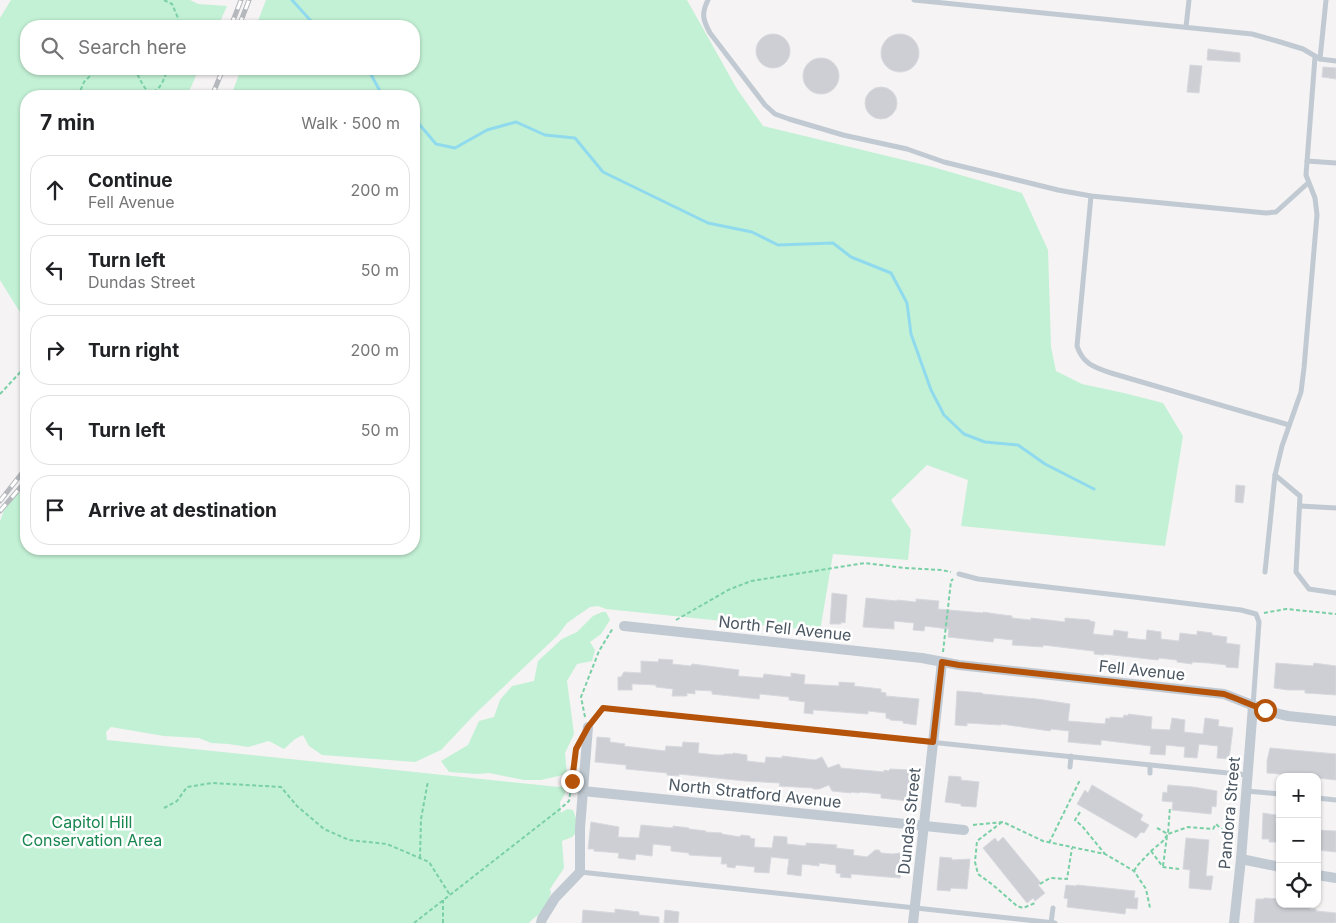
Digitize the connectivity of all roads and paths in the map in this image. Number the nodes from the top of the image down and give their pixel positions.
1 (164, 0) edge
2 (708, 0) edge
3 (914, 0) edge
4 (1189, 0) edge
5 (1326, 0) edge
6 (178, 20) edge
7 (1186, 27) junction
8 (1317, 58) junction
9 (1336, 61) edge
10 (91, 75) edge
11 (139, 75) edge
12 (165, 75) edge
13 (81, 90) edge
14 (146, 90) edge
15 (157, 90) edge
16 (1307, 160) junction
17 (1336, 163) edge
18 (1308, 183) junction
19 (1091, 196) junction
20 (20, 372) edge
21 (0, 394) edge
22 (1289, 425) junction
23 (1275, 475) junction
24 (1300, 506) junction
25 (1336, 508) edge
26 (1265, 572) dead end
27 (959, 574) junction
28 (1336, 594) edge
29 (1256, 614) junction
30 (1336, 614) edge
31 (671, 623) dead end
32 (620, 626) joint
33 (942, 658) junction
34 (1253, 706) junction
35 (1336, 721) edge
36 (588, 727) junction
37 (933, 742) junction
38 (1071, 756) junction
39 (1150, 765) junction
40 (1070, 767) dead end
41 (1150, 773) dead end
42 (1247, 775) junction
43 (1080, 780) dead end
44 (428, 781) dead end
45 (572, 781) dead end
46 (582, 790) junction
47 (1246, 791) junction
48 (1276, 794) edge
49 (1321, 798) edge
50 (1336, 800) edge
51 (1170, 807) dead end
52 (164, 808) dead end
53 (1080, 812) dead end
54 (1002, 822) junction
55 (924, 826) junction
56 (1157, 828) dead end
57 (964, 830) joint
58 (1168, 834) junction
59 (1233, 840) dead end
60 (1049, 843) junction
61 (1072, 848) junction
62 (1151, 851) junction
63 (1105, 854) junction
64 (420, 858) junction
65 (1241, 859) junction
66 (1163, 866) junction
67 (1276, 866) edge
68 (1179, 869) dead end
69 (1134, 871) junction
70 (580, 872) junction
71 (1321, 876) edge
72 (1336, 878) edge
73 (1040, 884) dead end
74 (450, 895) junction
75 (443, 900) junction
76 (1035, 903) dead end
77 (915, 907) junction
78 (987, 908) dead end
79 (1053, 908) dead end
80 (1150, 908) dead end
81 (986, 915) junction
82 (414, 923) edge
83 (443, 923) edge
84 (541, 923) edge
85 (913, 923) edge
86 (1051, 923) edge
87 (1055, 923) edge
88 (1234, 923) edge

1 - 6 path
2 - 19 lane
3 - 7 lane
4 - 7 lane
5 - 8 lane
7 - 8 lane
8 - 9 lane
8 - 16 lane
10 - 13 path
11 - 14 path
12 - 15 path
16 - 17 lane
16 - 18 lane
18 - 19 lane
18 - 22 lane
19 - 22 lane
20 - 21 path
22 - 23 lane
23 - 24 lane
23 - 26 lane
24 - 25 lane
24 - 28 lane
27 - 29 lane
27 - 31 path
27 - 33 path
29 - 30 path
29 - 34 lane
32 - 33 street, North Fell Avenue
32 - 36 path
33 - 34 street, Fell Avenue
33 - 37 street, Dundas Street
34 - 35 street, Fell Avenue
34 - 42 street, Pandora Street
36 - 37 lane
36 - 46 street
37 - 38 lane
37 - 55 street, Dundas Street
38 - 39 lane
38 - 40 lane
39 - 41 lane
39 - 42 lane
42 - 47 street, Pandora Street
43 - 60 path
44 - 64 path
45 - 74 path
46 - 55 street, North Stratford Avenue
46 - 70 street
47 - 48 lane
47 - 65 street, Pandora Street
49 - 50 lane
51 - 58 path
52 - 64 path
53 - 63 path
54 - 57 path
54 - 60 path
54 - 76 path
55 - 57 street, North Stratford Avenue
55 - 77 street, Dundas Street
56 - 58 path
58 - 59 path
58 - 62 path
58 - 66 path
60 - 61 path
61 - 63 path
61 - 73 path
62 - 66 path
62 - 69 path
63 - 69 path
64 - 74 path
65 - 67 street
65 - 88 street, Pandora Street
66 - 68 path
69 - 80 path
70 - 77 lane
70 - 84 street
71 - 72 street
74 - 75 path
75 - 82 path
75 - 83 path
77 - 81 lane
77 - 85 street, Dundas Street
78 - 81 lane
79 - 86 lane
81 - 86 lane
86 - 87 lane

